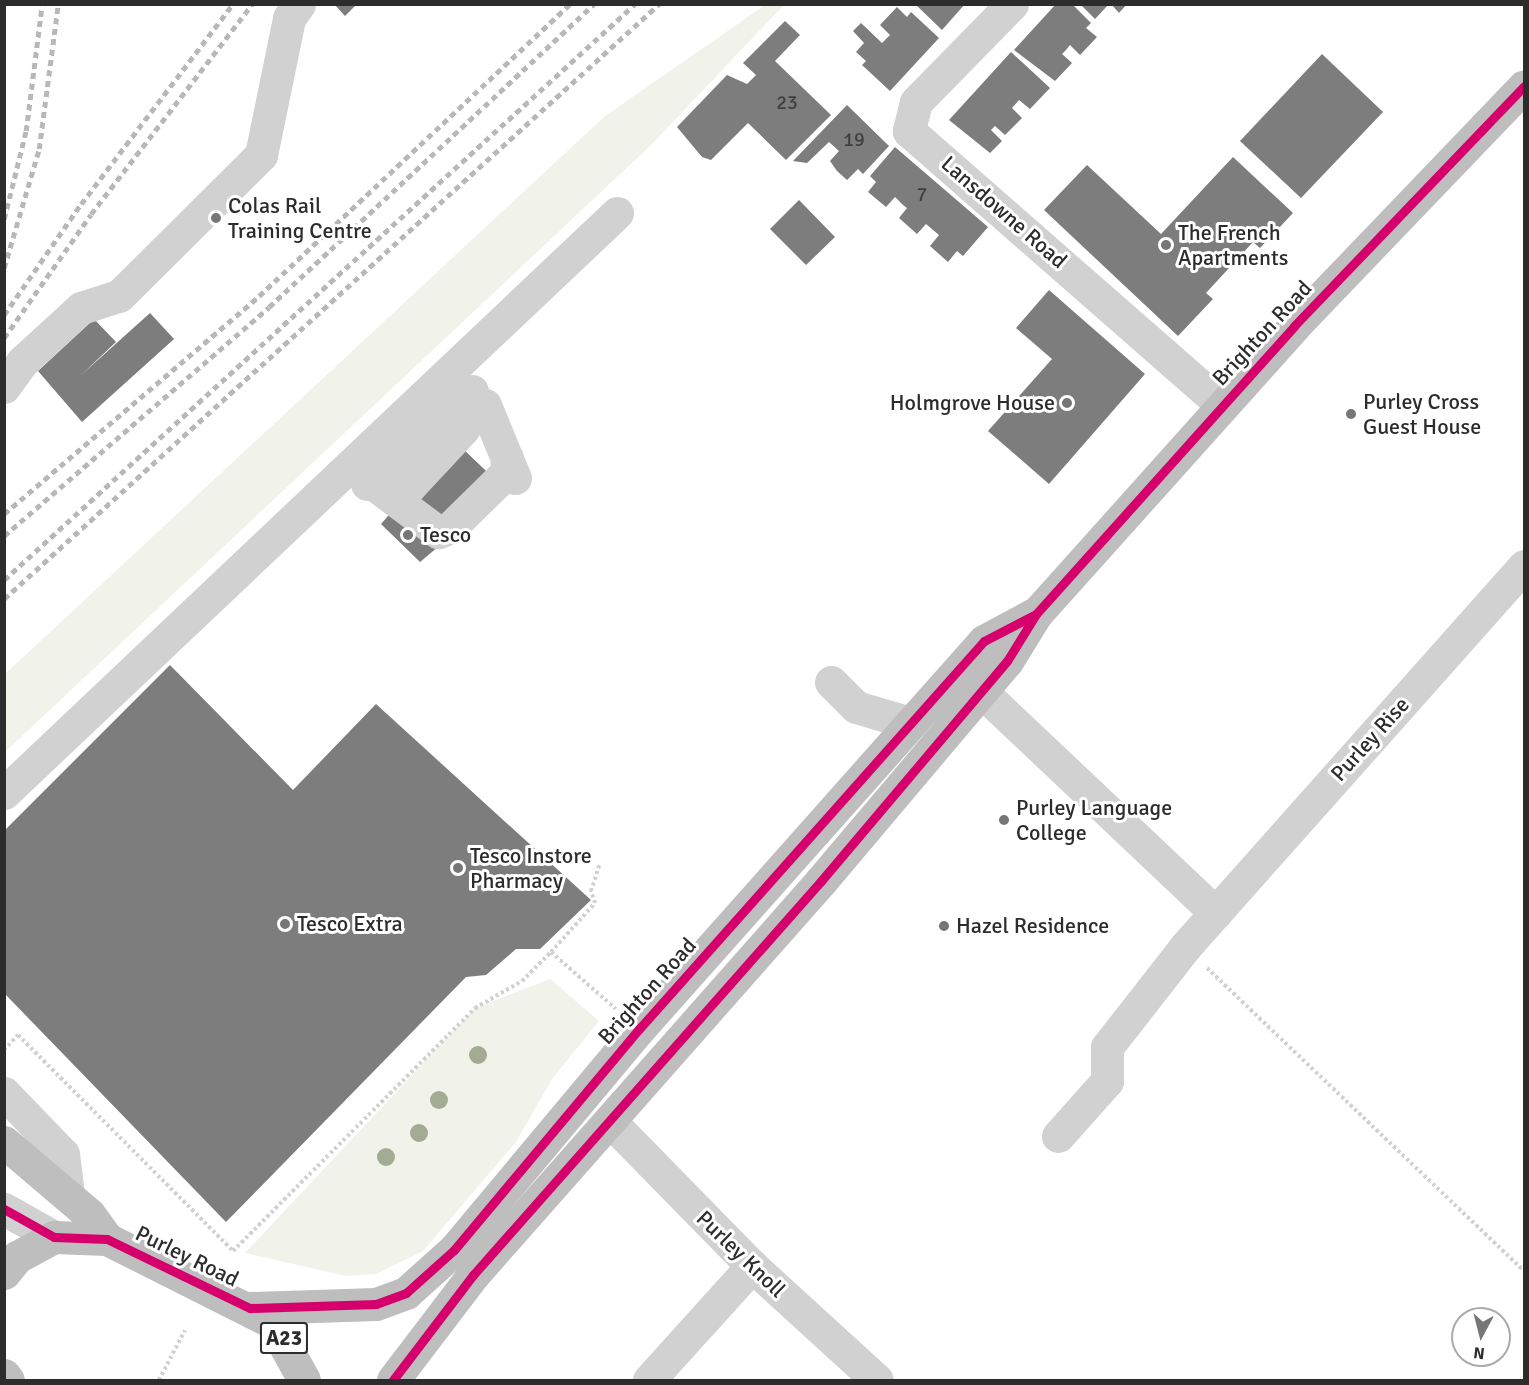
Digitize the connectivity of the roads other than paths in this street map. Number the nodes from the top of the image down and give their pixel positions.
1 (299, 4) edge
2 (1012, 4) edge
3 (1524, 86) edge
4 (617, 213) dead end
5 (449, 368) junction
6 (4, 387) edge
7 (1222, 405) junction
8 (492, 425) junction
9 (337, 475) junction
10 (375, 485) junction
11 (1524, 566) edge
12 (1036, 614) junction
13 (831, 682) dead end
14 (981, 691) junction
15 (910, 723) junction
16 (4, 793) edge
17 (1216, 913) junction
18 (4, 1093) edge
19 (610, 1121) junction
20 (1058, 1136) dead end
21 (4, 1142) edge
22 (68, 1195) junction
23 (4, 1209) edge
24 (54, 1237) junction
25 (107, 1239) junction
26 (752, 1266) junction
27 (4, 1273) edge
28 (250, 1308) junction
29 (4, 1375) edge
30 (8, 1380) edge
31 (303, 1380) edge
32 (393, 1380) edge
33 (649, 1380) edge
34 (877, 1380) edge

1 - 6 street
2 - 7 street, Lansdowne Road
3 - 7 highway, Brighton Road / A23
4 - 5 street
5 - 8 street
5 - 9 street
7 - 12 highway, Brighton Road / A23
8 - 10 street
8 - 10 street
9 - 10 street
9 - 16 street
11 - 17 street, Purley Rise
12 - 14 highway, Brighton Road / A23
12 - 15 highway, Brighton Road / A23
13 - 15 street
14 - 17 street
14 - 19 highway, Brighton Road / A23
15 - 28 highway, Brighton Road / A23
17 - 20 street, Purley Rise
18 - 22 street
19 - 26 street, Purley Knoll
19 - 32 highway, Brighton Road / A23
21 - 22 highway, Purley Road
22 - 25 highway, Purley Road
23 - 24 street
24 - 25 highway, A23
24 - 27 highway, A23
25 - 28 highway, Purley Road / A23
26 - 33 street
26 - 34 street, Purley Knoll
28 - 31 highway, Purley Road / A23
29 - 30 highway

